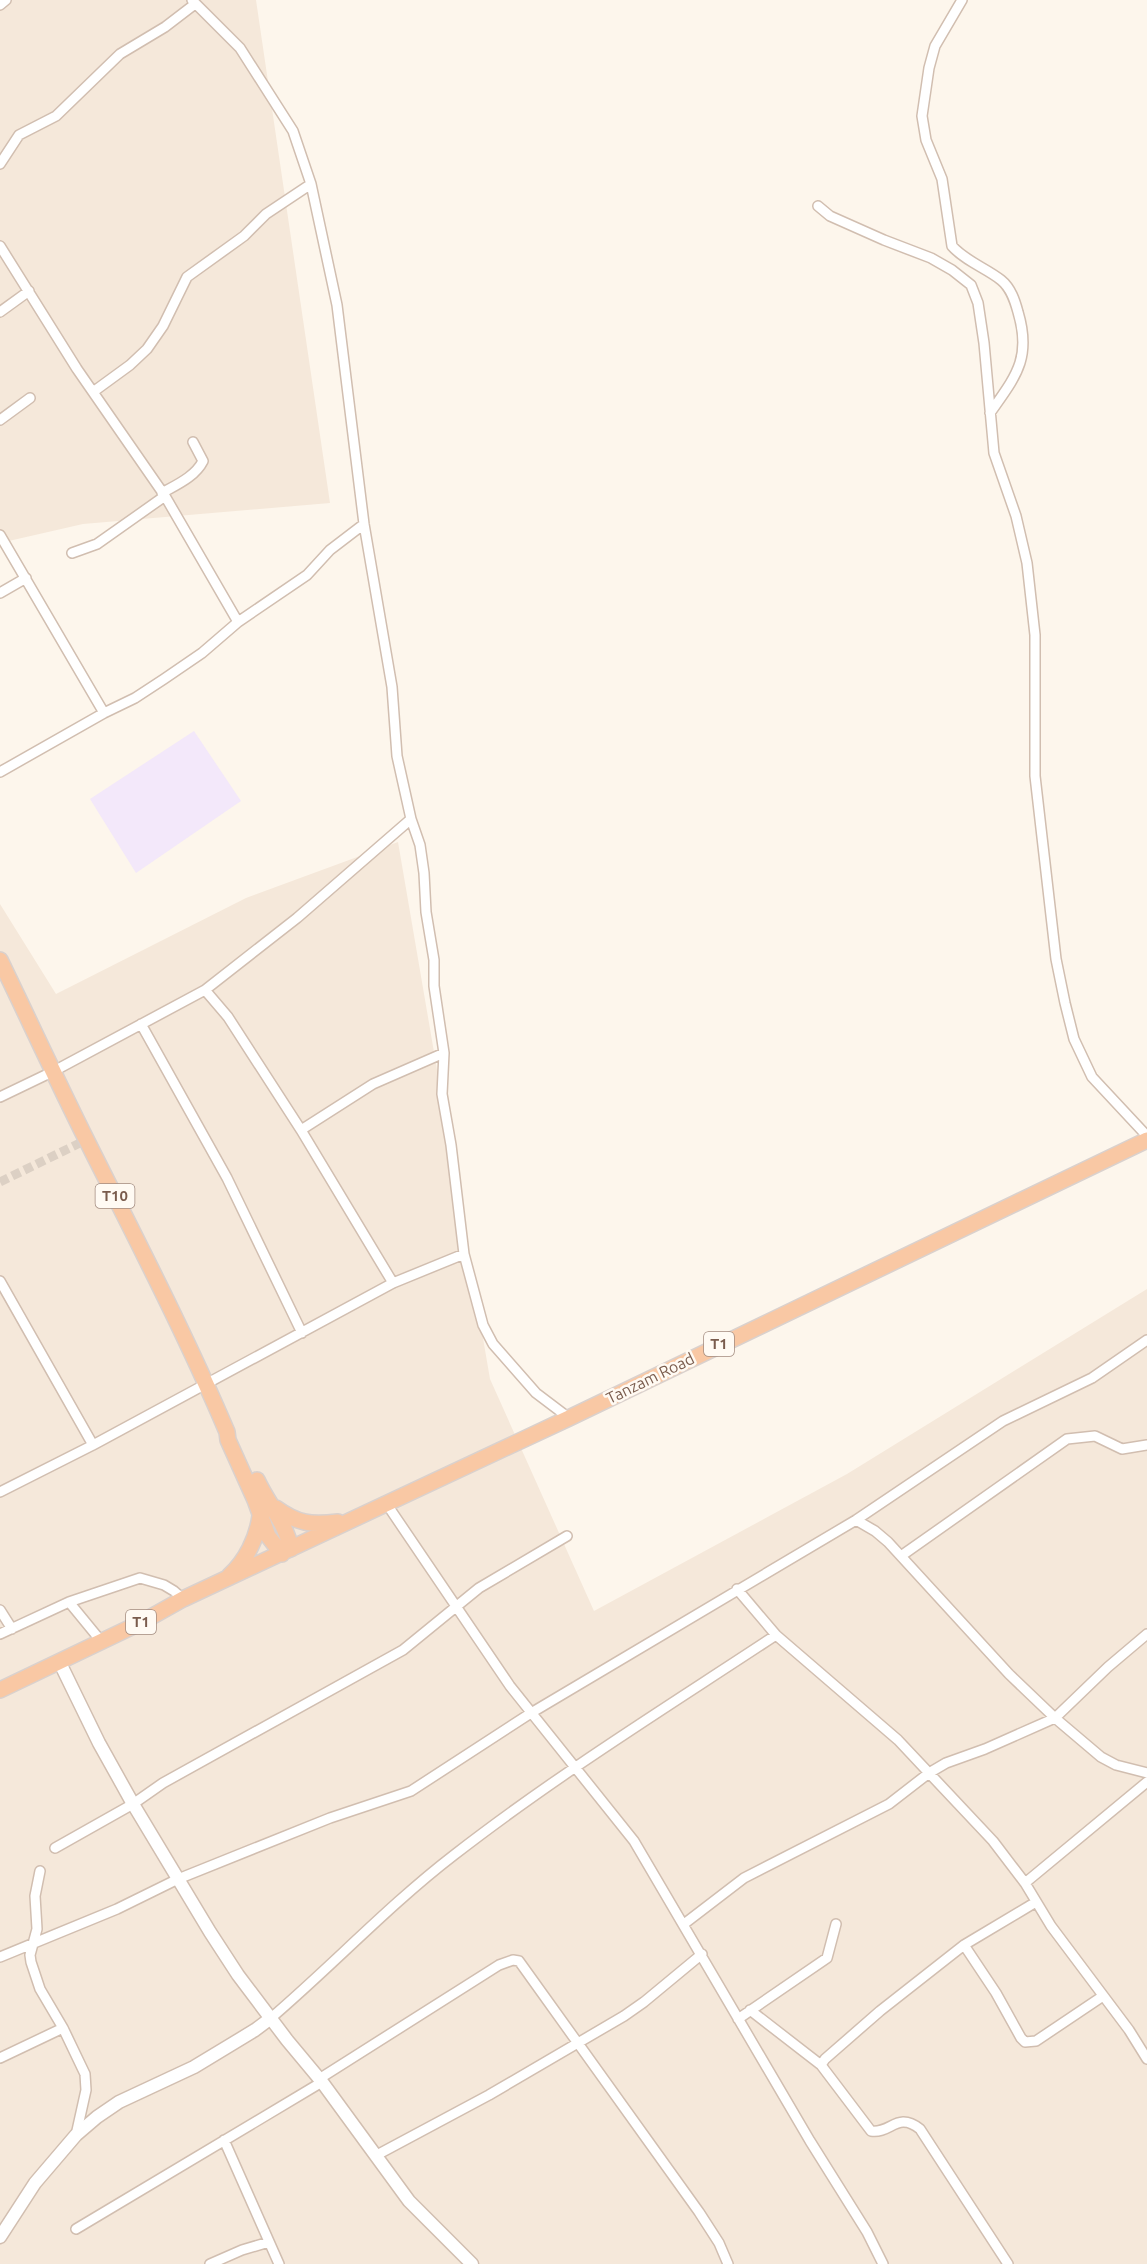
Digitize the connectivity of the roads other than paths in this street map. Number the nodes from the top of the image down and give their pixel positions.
1 (6, 0) edge
2 (962, 0) edge
3 (194, 2) edge
4 (0, 5) edge
5 (0, 164) edge
6 (311, 184) junction
7 (818, 206) dead end
8 (0, 246) edge
9 (29, 291) junction
10 (0, 312) edge
11 (93, 392) junction
12 (30, 398) dead end
13 (990, 413) junction
14 (0, 420) edge
15 (193, 441) dead end
16 (163, 495) junction
17 (364, 524) junction
18 (0, 535) edge
19 (72, 552) dead end
20 (26, 578) junction
21 (0, 593) edge
22 (238, 622) junction
23 (104, 713) junction
24 (0, 772) edge
25 (411, 819) junction
26 (0, 960) edge
27 (205, 990) junction
28 (141, 1024) junction
29 (444, 1053) junction
30 (54, 1071) junction
31 (0, 1097) edge
32 (302, 1130) junction
33 (1147, 1138) edge
34 (464, 1254) junction
35 (0, 1281) edge
36 (393, 1283) junction
37 (302, 1333) junction
38 (1147, 1340) edge
39 (206, 1383) junction
40 (569, 1418) junction
41 (1147, 1444) edge
42 (93, 1445) junction
43 (0, 1492) edge
44 (386, 1503) junction
45 (264, 1508) junction
46 (856, 1520) junction
47 (350, 1521) junction
48 (567, 1536) dead end
49 (287, 1551) junction
50 (901, 1556) junction
51 (225, 1580) junction
52 (737, 1589) junction
53 (183, 1599) junction
54 (69, 1602) junction
55 (456, 1606) junction
56 (0, 1610) edge
57 (12, 1629) junction
58 (0, 1634) edge
59 (776, 1635) junction
60 (1147, 1635) edge
61 (101, 1641) junction
62 (59, 1661) junction
63 (0, 1690) edge
64 (531, 1713) junction
65 (1055, 1718) junction
66 (574, 1766) junction
67 (929, 1773) junction
68 (1147, 1773) edge
69 (1147, 1782) edge
70 (133, 1804) junction
71 (55, 1848) dead end
72 (40, 1870) dead end
73 (177, 1879) junction
74 (1025, 1883) junction
75 (1036, 1902) junction
76 (684, 1924) junction
77 (836, 1924) dead end
78 (964, 1945) junction
79 (32, 1946) junction
80 (702, 1954) junction
81 (0, 1958) edge
82 (1103, 1996) junction
83 (750, 2010) junction
84 (271, 2018) junction
85 (738, 2019) junction
86 (63, 2028) junction
87 (578, 2043) junction
88 (1146, 2056) edge
89 (0, 2058) edge
90 (821, 2065) junction
91 (321, 2080) junction
92 (76, 2135) junction
93 (224, 2140) junction
94 (375, 2156) junction
95 (76, 2229) dead end
96 (0, 2237) edge
97 (269, 2241) junction
98 (210, 2264) edge
99 (279, 2264) edge
100 (472, 2264) edge
101 (728, 2264) edge
102 (883, 2264) edge
103 (1008, 2264) edge

1 - 4 street
2 - 13 street
3 - 5 street
3 - 6 street
6 - 11 street
6 - 17 street
7 - 13 street
8 - 9 street
9 - 10 street
9 - 11 street
11 - 16 street
12 - 14 street
13 - 33 street
15 - 16 street
16 - 19 street
16 - 22 street
17 - 22 street
17 - 25 street
18 - 20 street
20 - 21 street
20 - 23 street
22 - 23 street
23 - 24 street
25 - 27 street
25 - 29 street
26 - 30 highway, T10
27 - 28 street
27 - 32 street
28 - 30 street
28 - 37 street
29 - 32 street
29 - 34 street
30 - 31 street
30 - 39 highway, T10
32 - 36 street
33 - 40 highway, Tanzam Road / T1
34 - 36 street
34 - 40 street
35 - 42 street
36 - 37 street
37 - 39 street
38 - 46 street
39 - 42 street
39 - 45 highway, T10
40 - 44 highway, Tanzam Road / T1
41 - 50 street
42 - 43 street
44 - 47 highway, Tanzam Road / T1
44 - 55 street
45 - 47 highway
45 - 49 highway, T10
45 - 51 highway
46 - 50 street
46 - 52 street
47 - 49 highway, Tanzam Road / T1
48 - 55 street
49 - 51 highway, T1
50 - 65 street
51 - 53 highway, T1
52 - 59 street
52 - 64 street
53 - 54 street
53 - 61 highway, T1
54 - 57 street
54 - 61 street
55 - 64 street
55 - 70 street
56 - 57 street
57 - 58 street
59 - 66 street
59 - 67 street
60 - 65 street
61 - 62 highway, T1
62 - 63 highway, T1
62 - 70 street
64 - 66 street
64 - 73 street
65 - 67 street
65 - 68 street
66 - 76 street
66 - 84 street
67 - 74 street
67 - 76 street
69 - 74 street
70 - 71 street
70 - 73 street
72 - 79 street
73 - 79 street
73 - 84 street
74 - 75 street
75 - 78 street
75 - 82 street
76 - 80 street
77 - 83 street
78 - 82 street
78 - 90 street
79 - 81 street
79 - 86 street
80 - 85 street
80 - 87 street
82 - 88 street
83 - 85 street
83 - 90 street
84 - 91 street
84 - 92 street
85 - 102 street
86 - 89 street
86 - 92 street
87 - 91 street
87 - 94 street
87 - 101 street
90 - 103 street
91 - 93 street
91 - 94 street
92 - 96 street
93 - 95 street
93 - 97 street
94 - 100 street
97 - 98 street
97 - 99 street

